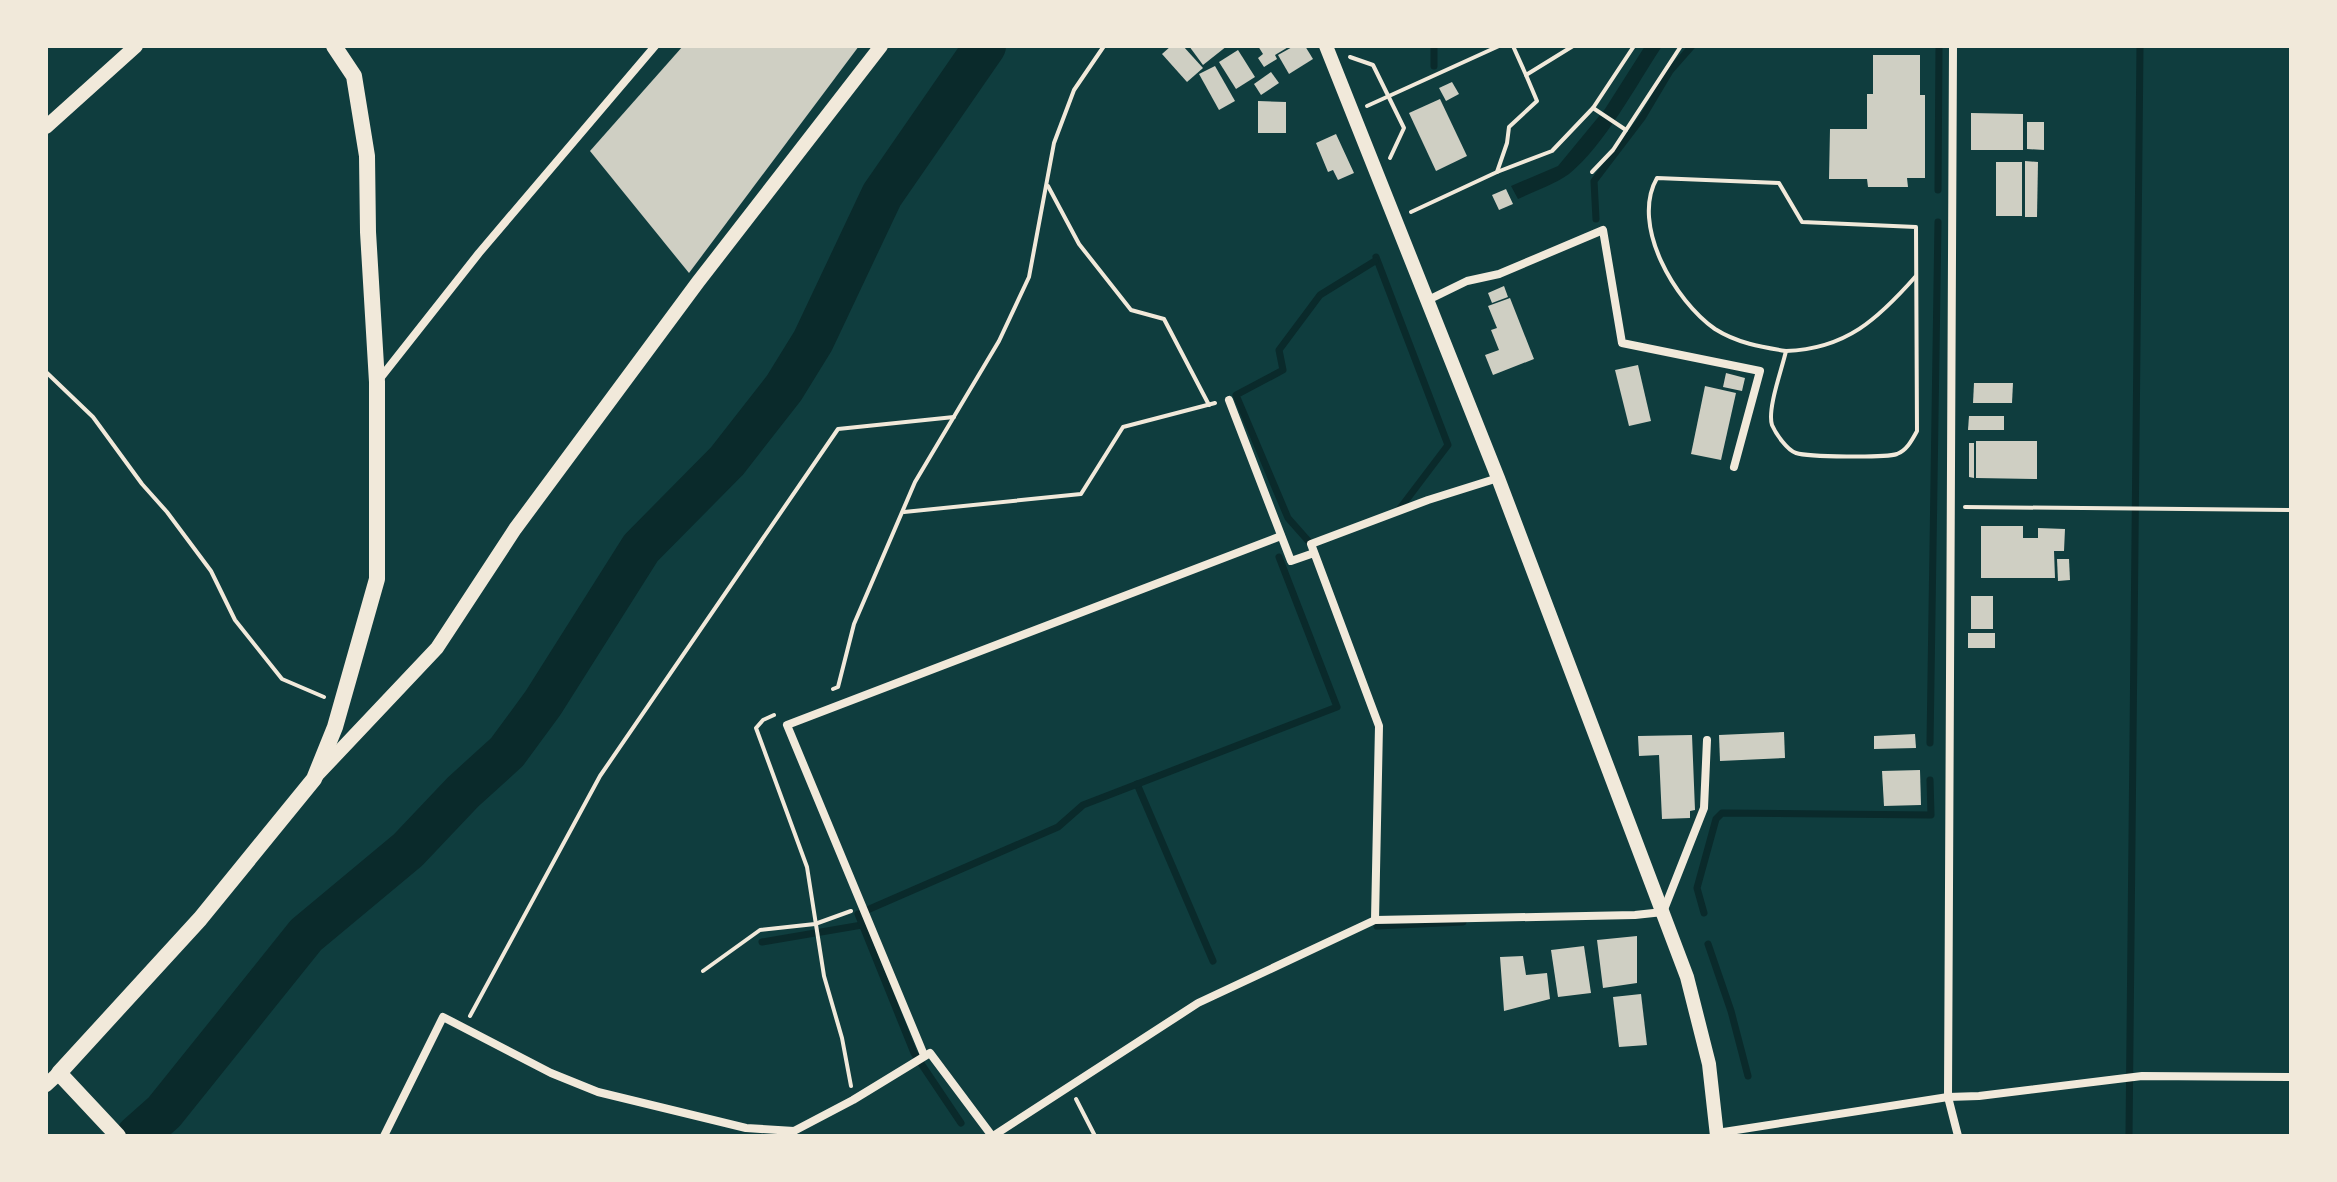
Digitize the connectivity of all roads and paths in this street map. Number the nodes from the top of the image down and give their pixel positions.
1 (136, 46) edge
2 (334, 46) edge
3 (655, 46) edge
4 (881, 46) edge
5 (1104, 46) edge
6 (1499, 46) edge
7 (1513, 46) edge
8 (1573, 46) edge
9 (1634, 46) edge
10 (1681, 46) edge
11 (1953, 46) edge
12 (1331, 48) edge
13 (1441, 72) junction
14 (1526, 75) junction
15 (1446, 82) dead end
16 (1388, 96) junction
17 (1593, 108) junction
18 (1352, 112) junction
19 (46, 127) edge
20 (1626, 130) junction
21 (1389, 160) dead end
22 (1497, 172) junction
23 (1592, 172) dead end
24 (1046, 184) junction
25 (1393, 219) junction
26 (1916, 276) junction
27 (1426, 301) junction
28 (1786, 351) junction
29 (46, 372) edge
30 (377, 382) junction
31 (1229, 400) joint
32 (1209, 405) junction
33 (954, 417) junction
34 (1734, 467) dead end
35 (1498, 478) junction
36 (1952, 507) junction
37 (2291, 510) edge
38 (903, 512) junction
39 (1281, 536) junction
40 (1314, 553) junction
41 (825, 692) dead end
42 (341, 704) junction
43 (775, 714) dead end
44 (1707, 740) dead end
45 (314, 779) junction
46 (861, 908) junction
47 (1663, 912) junction
48 (1375, 920) junction
49 (815, 924) junction
50 (703, 971) dead end
51 (464, 1028) junction
52 (924, 1055) junction
53 (59, 1073) junction
54 (2291, 1077) edge
55 (46, 1085) edge
56 (1070, 1086) junction
57 (1948, 1097) junction
58 (853, 1100) junction
59 (1717, 1134) edge
60 (118, 1136) edge
61 (384, 1136) edge
62 (992, 1136) edge
63 (1095, 1136) edge
64 (1958, 1136) edge

1 - 19 street
2 - 30 main road
3 - 30 street
4 - 45 street
5 - 24 path
6 - 13 path
7 - 14 path
8 - 14 path
9 - 17 path
10 - 20 path
11 - 36 street
12 - 16 path
12 - 18 street
13 - 15 path
13 - 16 path
14 - 22 path
16 - 18 path
16 - 21 path
17 - 20 path
17 - 22 path
18 - 25 street
20 - 23 path
22 - 25 path
24 - 32 path
24 - 33 path
25 - 27 street
26 - 28 path
26 - 28 path
26 - 28 path
27 - 34 street
27 - 35 street
29 - 42 path
30 - 42 main road
31 - 32 path
31 - 39 street
32 - 38 path
33 - 38 path
33 - 51 path
35 - 40 street
35 - 47 street
36 - 37 path
36 - 57 street
38 - 41 path
39 - 40 street
39 - 46 street
40 - 48 street
42 - 45 main road
43 - 49 path
44 - 47 street
45 - 53 main road
46 - 49 path
46 - 52 street
47 - 48 street
47 - 59 street
48 - 56 street
49 - 50 path
49 - 58 path
51 - 58 street
51 - 61 street
52 - 58 street
52 - 62 street
53 - 55 street
53 - 60 main road
54 - 57 street
56 - 62 street
56 - 63 path
57 - 59 street
57 - 64 street

